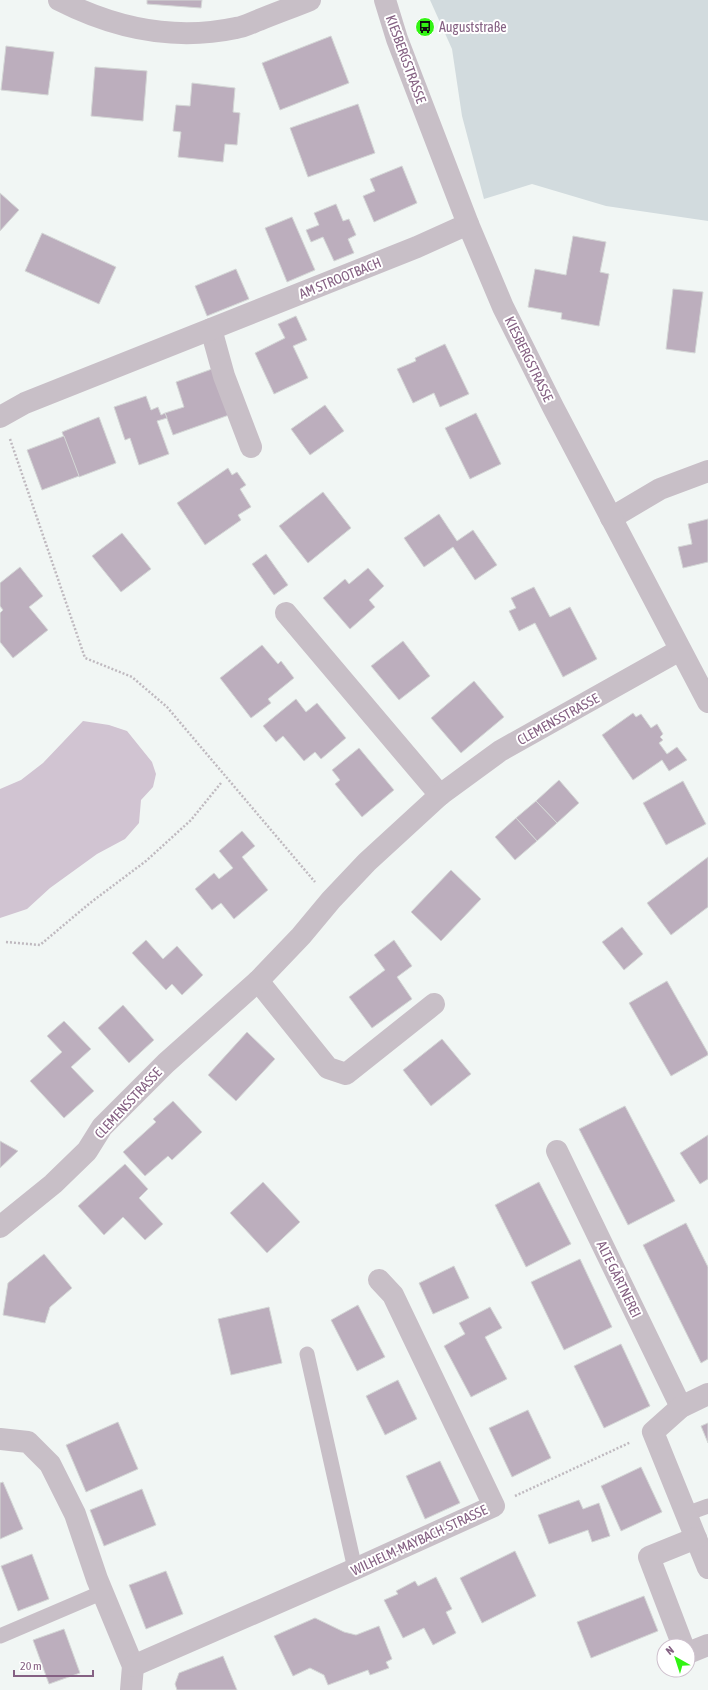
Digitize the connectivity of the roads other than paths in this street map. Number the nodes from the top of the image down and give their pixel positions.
1 (59, 0) edge
2 (310, 0) edge
3 (385, 0) edge
4 (468, 224) junction
5 (211, 329) junction
6 (1, 416) edge
7 (252, 447) dead end
8 (708, 470) edge
9 (611, 518) junction
10 (286, 613) dead end
11 (680, 650) junction
12 (708, 702) edge
13 (440, 795) junction
14 (258, 981) junction
15 (434, 1004) dead end
16 (557, 1151) dead end
17 (0, 1227) edge
18 (380, 1280) dead end
19 (307, 1354) dead end
20 (708, 1394) edge
21 (681, 1407) junction
22 (0, 1439) edge
23 (708, 1506) edge
24 (686, 1514) junction
25 (696, 1538) junction
26 (708, 1568) edge
27 (355, 1569) junction
28 (103, 1592) junction
29 (0, 1636) edge
30 (680, 1638) edge
31 (708, 1645) edge
32 (696, 1650) edge
33 (132, 1666) junction
34 (131, 1690) edge

1 - 2 street
3 - 4 street, KIESBERGSTRASSE
4 - 5 street, AM STROOTBACH
4 - 9 street, KIESBERGSTRASSE
5 - 6 street, AM STROOTBACH
5 - 7 street
8 - 9 street
9 - 11 street, KIESBERGSTRASSE
10 - 13 street
11 - 12 street, KIESBERGSTRASSE
11 - 13 street, CLEMENSSTRASSE
13 - 14 street, CLEMENSSTRASSE
14 - 15 street
14 - 17 street, CLEMENSSTRASSE
16 - 21 street, ALTE GÄRTNEREI
18 - 27 street, WILHELM-MAYBACH-STRASSE
19 - 27 lane
20 - 21 street
21 - 24 street
22 - 28 street
23 - 24 lane
24 - 25 street
25 - 26 street
25 - 30 street
27 - 33 street, WILHELM-MAYBACH-STRASSE
28 - 29 lane
28 - 33 street
31 - 32 street
33 - 34 street

